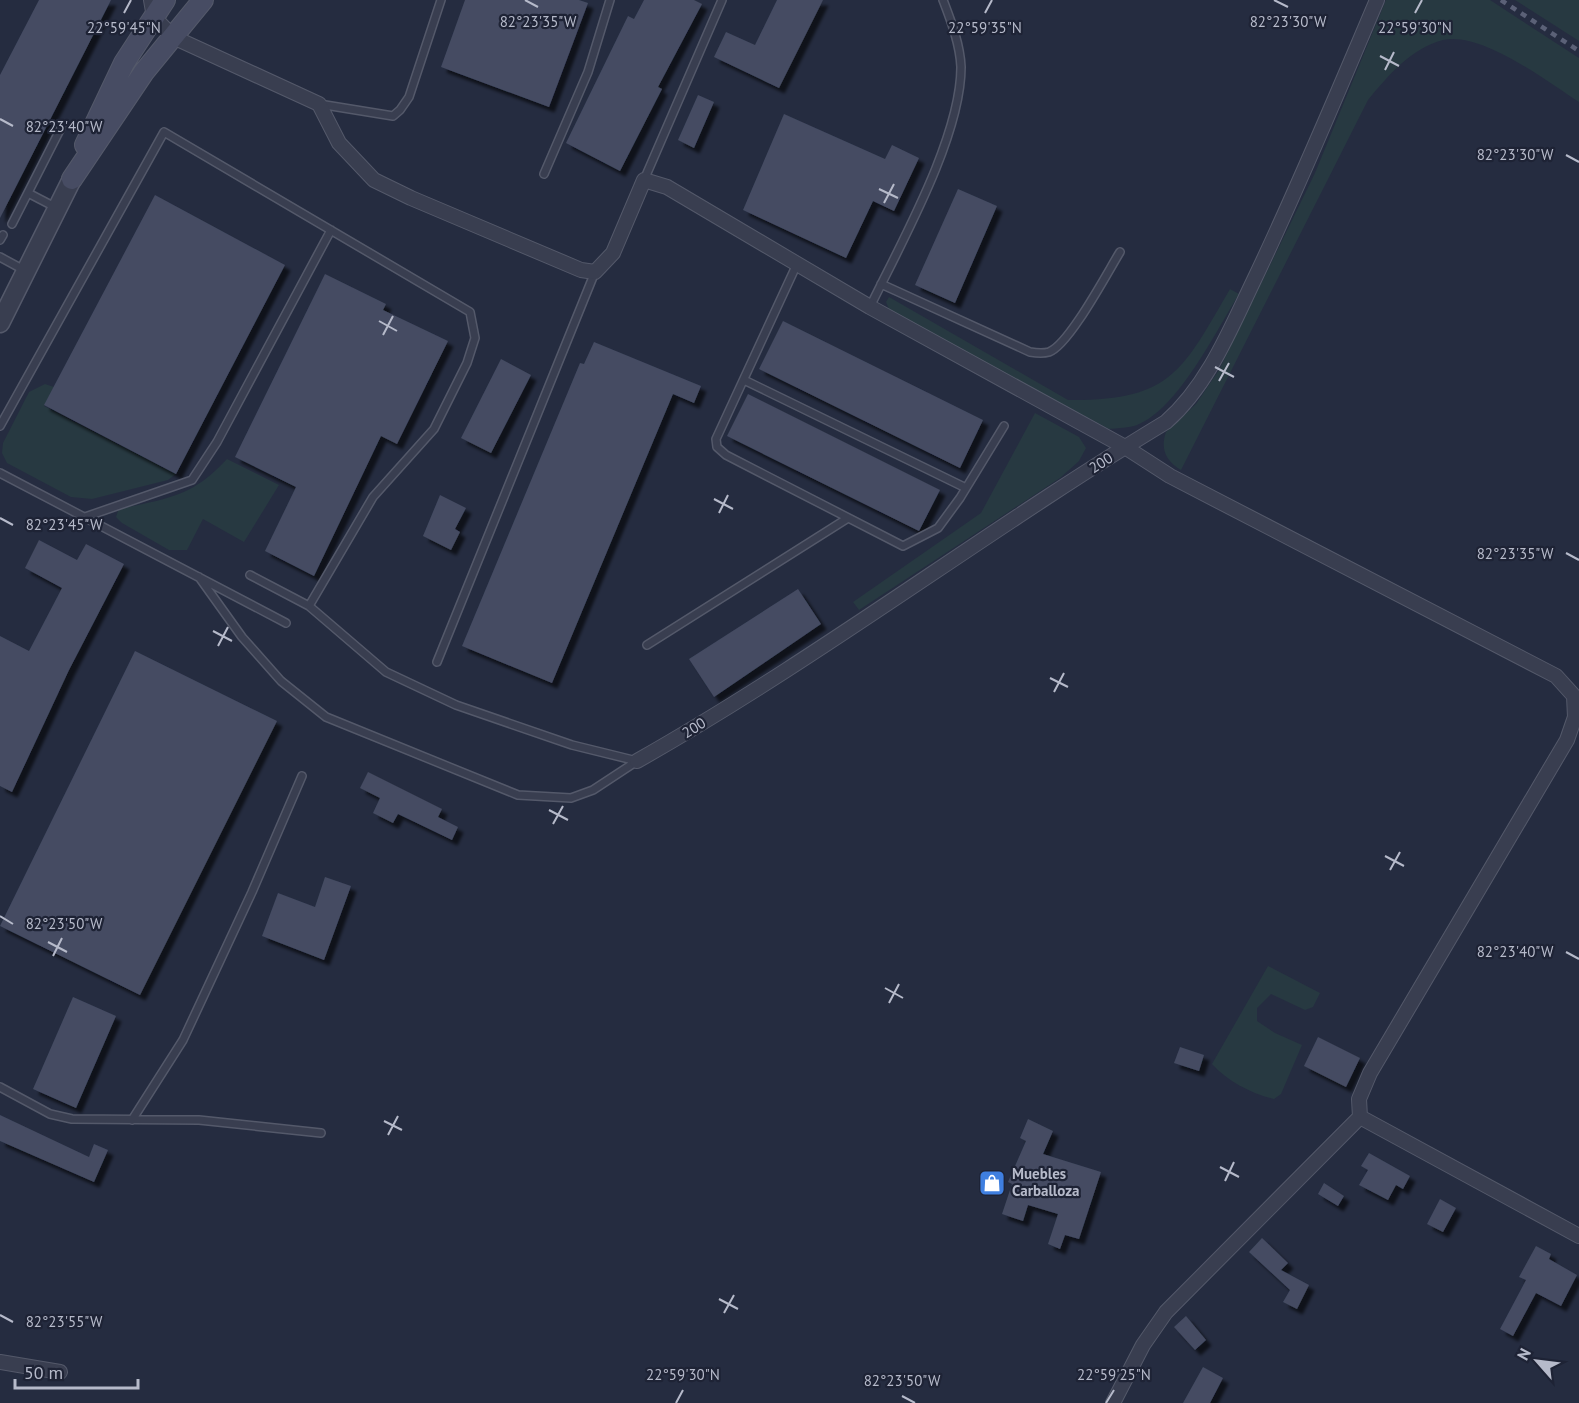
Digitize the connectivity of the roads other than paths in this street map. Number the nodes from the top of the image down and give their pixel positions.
1 (165, 0) edge
2 (203, 0) edge
3 (441, 0) edge
4 (610, 0) edge
5 (722, 0) edge
6 (943, 0) edge
7 (1377, 0) edge
8 (152, 9) edge
9 (173, 37) junction
10 (319, 104) junction
11 (63, 124) dead end
12 (544, 174) dead end
13 (72, 179) junction
14 (644, 180) junction
15 (28, 193) junction
16 (58, 208) junction
17 (12, 224) dead end
18 (331, 230) junction
19 (1120, 252) dead end
20 (0, 257) edge
21 (797, 264) junction
22 (26, 271) junction
23 (595, 272) junction
24 (881, 284) junction
25 (870, 307) junction
26 (0, 323) edge
27 (744, 380) junction
28 (0, 426) edge
29 (1004, 426) dead end
30 (1125, 447) junction
31 (0, 473) edge
32 (966, 488) junction
33 (85, 517) junction
34 (848, 518) junction
35 (250, 575) dead end
36 (199, 577) junction
37 (309, 606) junction
38 (286, 623) dead end
39 (647, 645) dead end
40 (437, 662) dead end
41 (637, 761) junction
42 (302, 776) dead end
43 (0, 1087) edge
44 (1360, 1117) junction
45 (132, 1120) junction
46 (321, 1133) dead end
47 (1579, 1236) edge
48 (0, 1362) edge
49 (60, 1372) dead end
50 (1113, 1403) edge

1 - 8 main road
2 - 9 main road
3 - 10 lane
4 - 12 lane
5 - 14 lane
6 - 24 lane
7 - 30 street, 200
8 - 9 street
8 - 13 main road
9 - 10 street
9 - 13 main road
10 - 23 street
11 - 15 lane
13 - 16 street
14 - 21 street
14 - 23 street
15 - 16 lane
15 - 17 lane
16 - 22 street
18 - 28 lane
18 - 33 lane
18 - 37 lane
19 - 24 lane
20 - 22 lane
21 - 25 street
21 - 27 lane
22 - 26 street
23 - 40 lane
24 - 25 lane
25 - 30 street
27 - 32 lane
27 - 34 lane
29 - 32 lane
30 - 41 street, 200
30 - 44 street
31 - 33 lane
32 - 34 lane
33 - 36 lane
34 - 39 lane
35 - 37 lane
36 - 38 lane
36 - 41 lane
37 - 41 lane
42 - 45 lane
43 - 45 lane
44 - 47 street
44 - 50 street
45 - 46 lane
48 - 49 street

